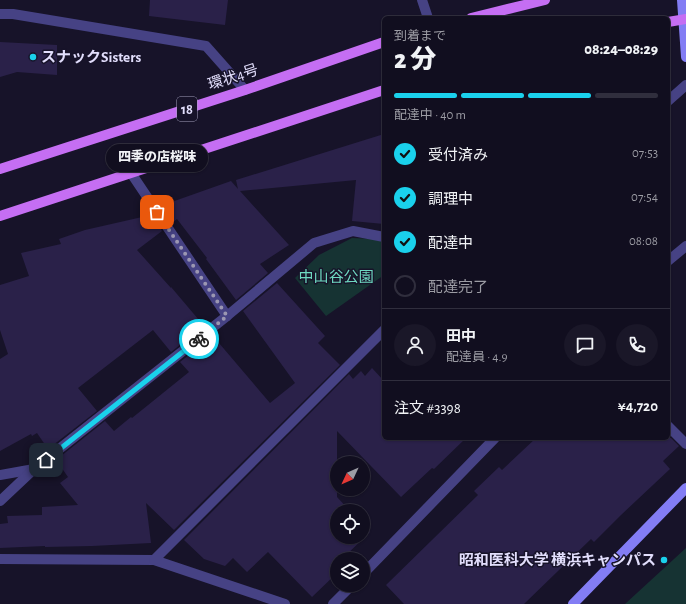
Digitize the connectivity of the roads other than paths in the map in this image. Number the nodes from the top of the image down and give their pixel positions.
1 (422, 0) edge
2 (545, 0) edge
3 (682, 0) edge
4 (0, 14) edge
5 (427, 16) edge
6 (479, 16) edge
7 (685, 20) edge
8 (670, 22) edge
9 (382, 43) edge
10 (686, 57) edge
11 (686, 85) edge
12 (245, 90) junction
13 (382, 91) edge
14 (670, 99) edge
15 (0, 169) edge
16 (131, 174) junction
17 (0, 216) edge
18 (382, 236) edge
19 (686, 246) edge
20 (670, 259) edge
21 (227, 316) junction
22 (382, 332) edge
23 (670, 428) edge
24 (493, 440) edge
25 (686, 444) edge
26 (34, 469) junction
27 (0, 474) edge
28 (686, 488) edge
29 (0, 501) edge
30 (0, 559) edge
31 (154, 560) junction
32 (370, 567) edge
33 (345, 592) edge
34 (285, 604) edge
35 (333, 604) edge
36 (573, 604) edge

1 - 5 street
2 - 6 main road
3 - 7 street
4 - 12 street
7 - 8 main road
7 - 10 street
9 - 12 main road, 環状4号 / 18
11 - 14 street
12 - 15 main road, 環状4号 / 18
13 - 16 main road
16 - 17 main road
16 - 21 street
18 - 21 street
19 - 20 street
21 - 26 street
22 - 31 street
23 - 25 street
24 - 32 street
26 - 27 street
26 - 29 street
28 - 36 street
30 - 31 street
31 - 34 street
33 - 35 street

